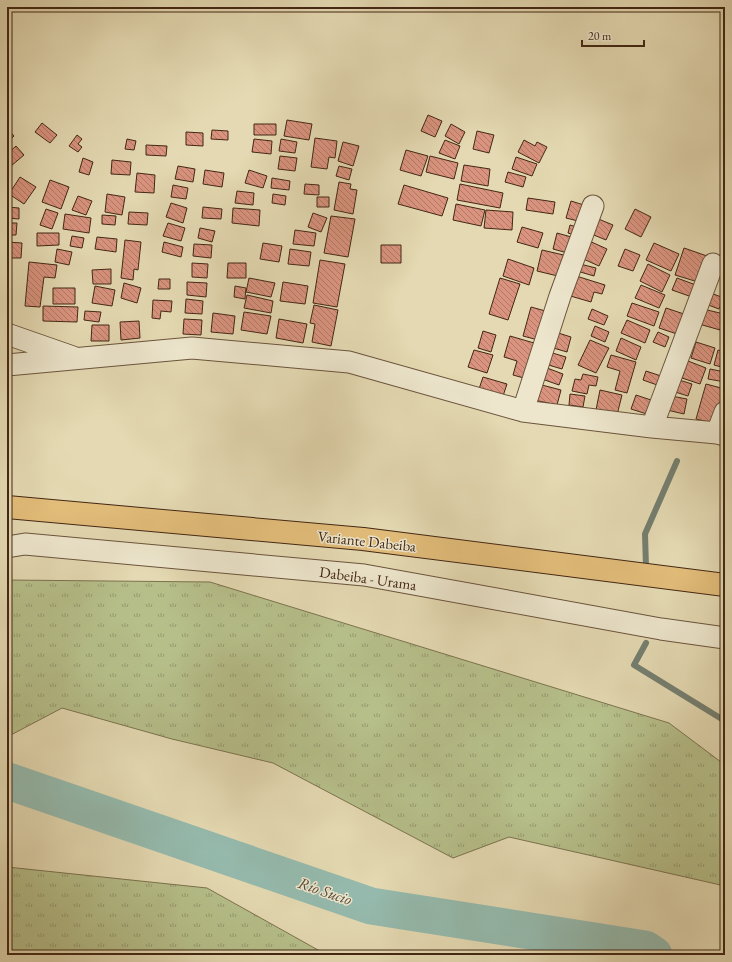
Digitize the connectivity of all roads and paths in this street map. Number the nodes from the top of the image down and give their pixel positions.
1 (593, 206) dead end
2 (713, 264) dead end
3 (7, 334) edge
4 (79, 359) junction
5 (7, 365) edge
6 (523, 411) junction
7 (725, 412) edge
8 (652, 427) junction
9 (721, 434) edge
10 (7, 507) edge
11 (7, 547) edge
12 (725, 585) edge
13 (725, 638) edge

1 - 6 street
2 - 8 street
3 - 4 street
4 - 5 street
4 - 6 street
6 - 8 street
7 - 9 street
8 - 9 street
10 - 12 highway, Variante Dabeiba
11 - 13 street, Dabeiba - Urama

